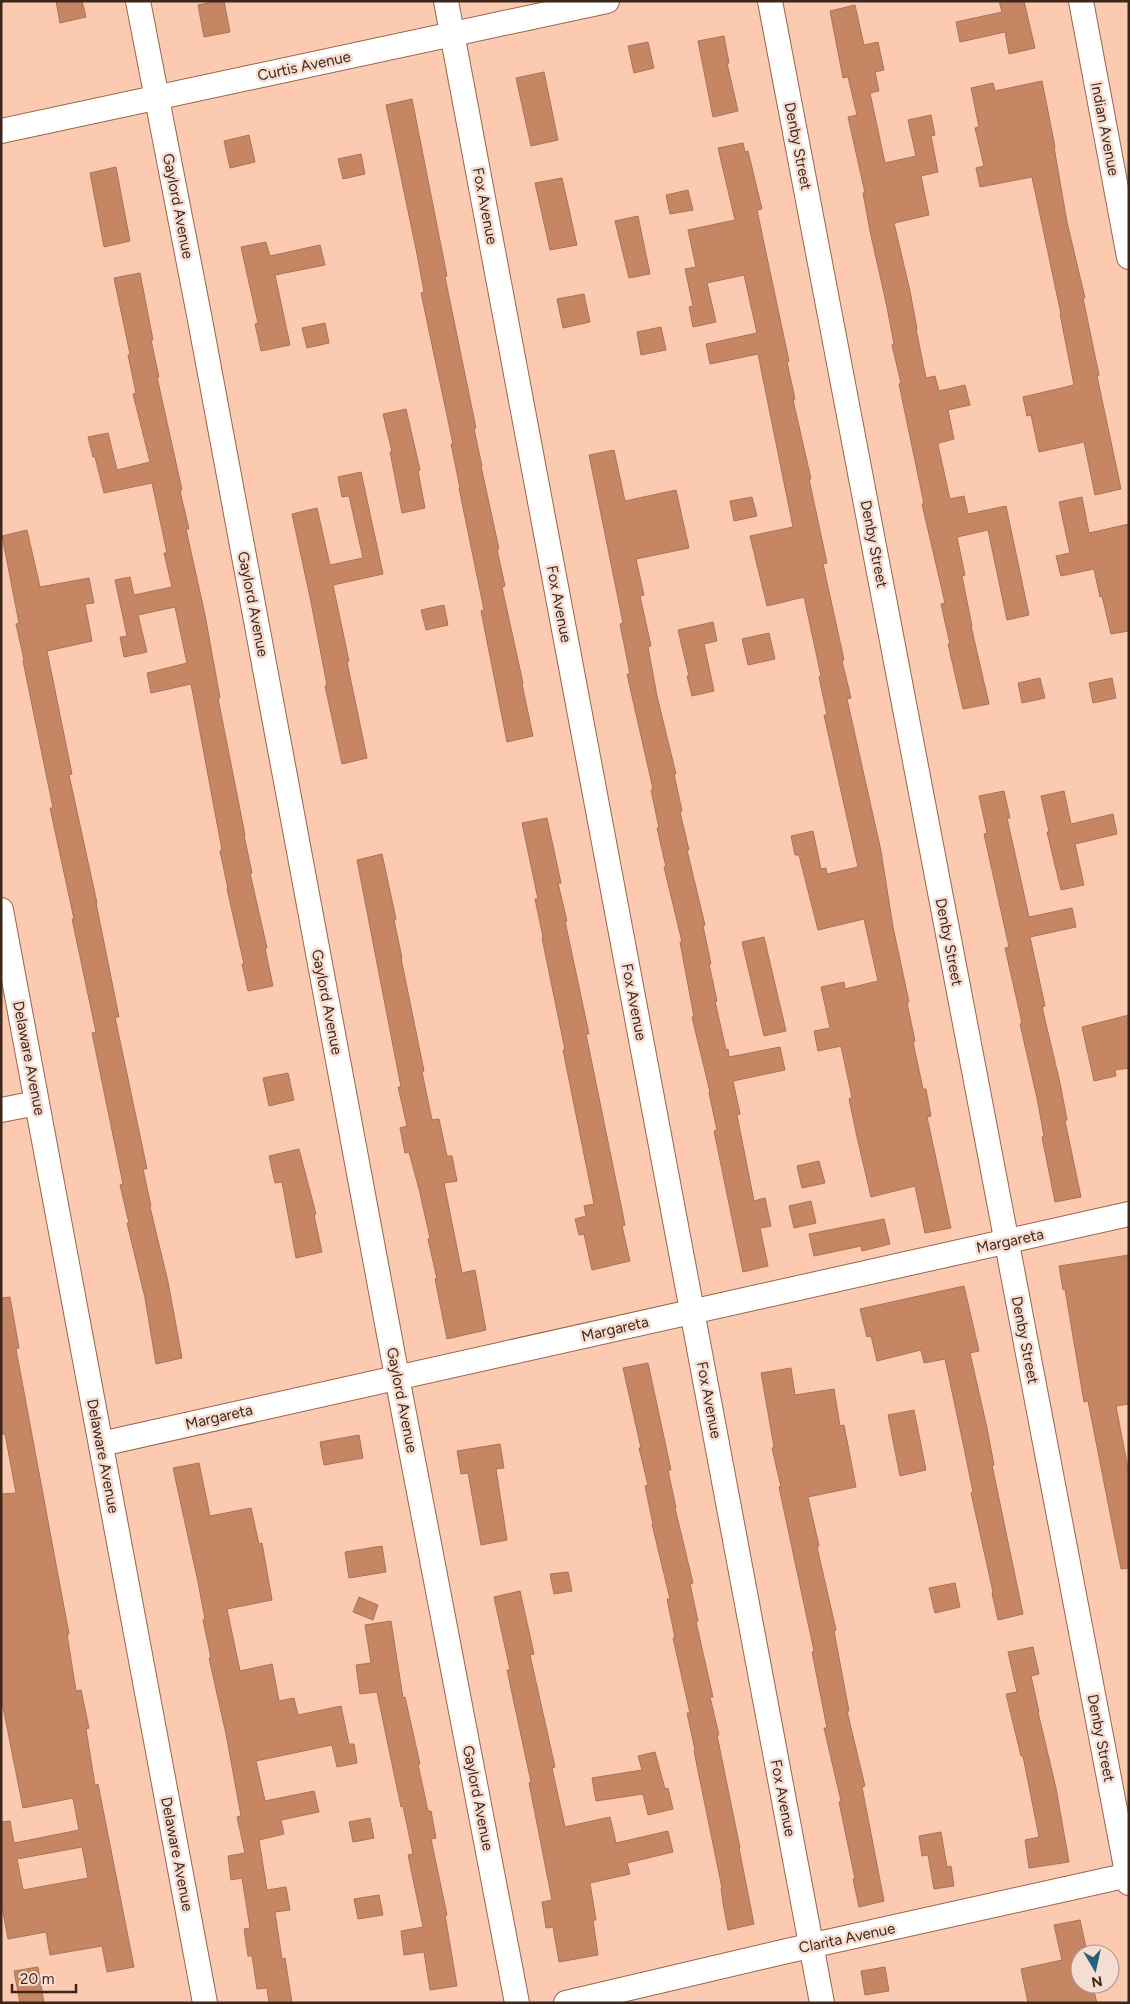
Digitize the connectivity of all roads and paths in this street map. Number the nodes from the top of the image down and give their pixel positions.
1 (138, 1) edge
2 (446, 1) edge
3 (607, 1) edge
4 (770, 1) edge
5 (1081, 1) edge
6 (452, 34) junction
7 (157, 98) junction
8 (1, 131) edge
9 (1129, 257) edge
10 (1, 910) edge
11 (37, 1103) junction
12 (1, 1110) edge
13 (1129, 1214) edge
14 (1006, 1241) junction
15 (692, 1312) junction
16 (397, 1377) junction
17 (101, 1444) junction
18 (1128, 1878) edge
19 (811, 1946) junction
20 (205, 2003) edge
21 (517, 2003) edge
22 (566, 2003) edge
23 (822, 2003) edge

1 - 7 street, Gaylord Avenue
2 - 6 street, Fox Avenue
3 - 6 street, Curtis Avenue
4 - 14 street, Denby Street
5 - 9 street, Indian Avenue
6 - 7 street, Curtis Avenue
6 - 15 street, Fox Avenue
7 - 8 street, Curtis Avenue
7 - 16 street, Gaylord Avenue
10 - 11 street, Delaware Avenue
11 - 12 street
11 - 17 street, Delaware Avenue
13 - 14 street, Margareta
14 - 15 street, Margareta
14 - 18 street, Denby Street
15 - 16 street, Margareta
15 - 19 street, Fox Avenue
16 - 17 street, Margareta
16 - 21 street, Gaylord Avenue
17 - 20 street, Delaware Avenue
18 - 19 street, Clarita Avenue
19 - 22 street, Clarita Avenue
19 - 23 street, Fox Avenue

